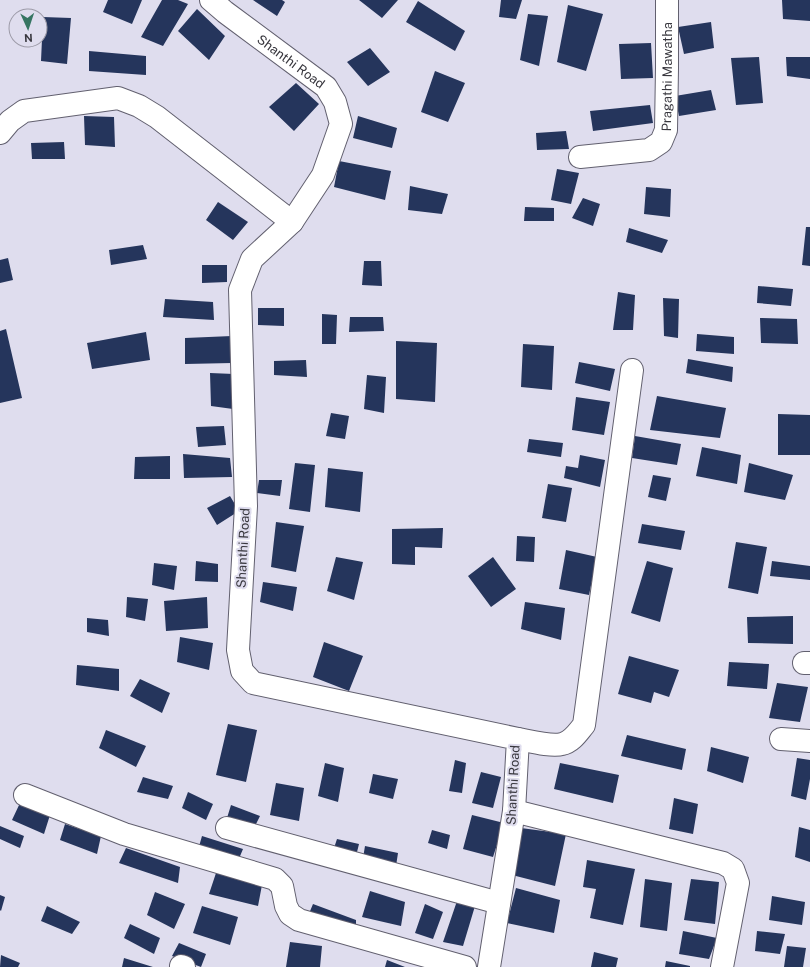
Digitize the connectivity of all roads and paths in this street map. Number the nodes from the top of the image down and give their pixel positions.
1 (211, 0) edge
2 (667, 0) edge
3 (0, 133) edge
4 (580, 157) dead end
5 (292, 222) junction
6 (632, 370) dead end
7 (518, 739) junction
8 (781, 739) dead end
9 (810, 741) edge
10 (25, 794) dead end
11 (514, 811) junction
12 (227, 828) dead end
13 (499, 903) junction
14 (465, 967) edge
15 (489, 967) edge
16 (722, 967) edge

1 - 5 street, Shanthi Road
2 - 4 street, Pragathi Mawatha
3 - 5 street
5 - 7 street, Shanthi Road
6 - 7 street
7 - 11 street, Shanthi Road
8 - 9 street
10 - 14 street
11 - 13 street, Shanthi Road
11 - 16 street
12 - 13 street
13 - 15 street, Shanthi Road

